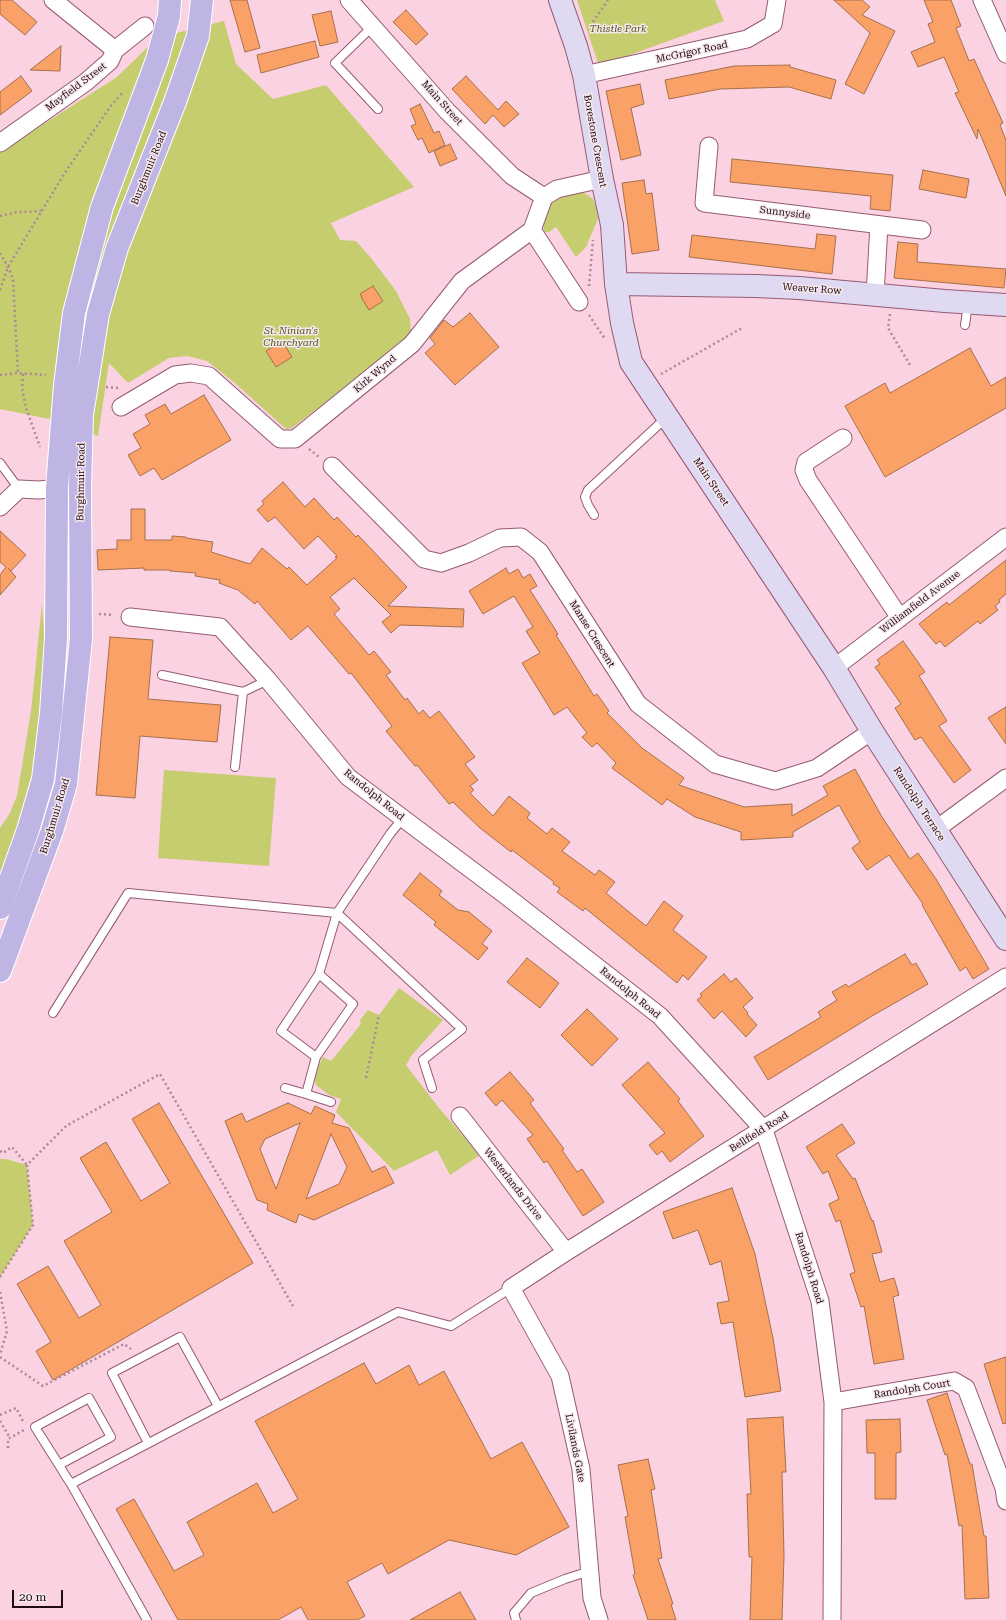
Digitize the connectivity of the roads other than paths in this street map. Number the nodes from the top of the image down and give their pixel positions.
1 (53, 0) edge
2 (170, 0) edge
3 (202, 0) edge
4 (349, 0) edge
5 (560, 0) edge
6 (777, 0) edge
7 (982, 0) edge
8 (145, 26) dead end
9 (373, 26) junction
10 (115, 50) junction
11 (1006, 54) edge
12 (584, 75) junction
13 (378, 109) dead end
14 (0, 143) edge
15 (709, 146) dead end
16 (602, 179) junction
17 (544, 197) junction
18 (879, 225) junction
19 (532, 230) junction
20 (922, 230) dead end
21 (616, 284) junction
22 (883, 295) junction
23 (584, 296) road end
24 (968, 303) junction
25 (1006, 305) edge
26 (965, 325) dead end
27 (121, 407) dead end
28 (667, 416) junction
29 (843, 438) dead end
30 (0, 463) edge
31 (332, 466) road end
32 (80, 486) junction
33 (57, 488) junction
34 (19, 489) junction
35 (0, 506) edge
36 (594, 515) dead end
37 (1006, 537) edge
38 (130, 617) road end
39 (900, 618) junction
40 (834, 668) junction
41 (162, 675) dead end
42 (268, 680) junction
43 (243, 692) junction
44 (872, 731) junction
45 (235, 766) dead end
46 (1006, 778) edge
47 (403, 818) junction
48 (935, 830) junction
49 (0, 908) edge
50 (337, 913) junction
51 (1006, 939) edge
52 (0, 971) edge
53 (319, 974) junction
54 (1006, 977) edge
55 (53, 1013) dead end
56 (316, 1057) junction
57 (285, 1088) dead end
58 (432, 1088) dead end
59 (306, 1094) junction
60 (331, 1102) dead end
61 (460, 1116) dead end
62 (764, 1130) junction
63 (566, 1252) junction
64 (512, 1288) junction
65 (834, 1402) junction
66 (218, 1406) junction
67 (148, 1443) junction
68 (59, 1465) junction
69 (71, 1484) junction
70 (1006, 1501) edge
71 (590, 1571) junction
72 (147, 1620) edge
73 (516, 1620) edge
74 (599, 1620) edge
75 (832, 1620) edge

1 - 10 street
2 - 33 main road
3 - 32 main road, Burghmuir Road
4 - 9 street, Main Street
5 - 12 main road, Borestone Crescent
6 - 12 street, McGrigor Road
7 - 11 street
8 - 10 street, Mayfield Street
9 - 13 lane
9 - 17 street, Main Street
10 - 14 street, Mayfield Street
12 - 16 main road, Borestone Crescent
15 - 18 street, Sunnyside
16 - 17 street
16 - 21 main road, Borestone Crescent
17 - 19 street
18 - 20 street, Sunnyside
18 - 22 street
19 - 23 street
19 - 27 street, Kirk Wynd
21 - 22 main road, Weaver Row
21 - 28 main road, Main Street
22 - 24 main road, Weaver Row
24 - 25 main road, Weaver Row
24 - 26 lane
28 - 36 lane
28 - 40 main road, Main Street
29 - 39 street
30 - 34 lane
31 - 44 street, Manse Crescent
32 - 33 street
32 - 52 main road, Burghmuir Road
33 - 34 street
33 - 49 main road
34 - 35 street
37 - 39 street, Williamfield Avenue
38 - 42 street, Randolph Road
39 - 40 street, Williamfield Avenue
40 - 44 main road, Randolph Terrace
41 - 43 lane
42 - 43 lane
42 - 47 street, Randolph Road
43 - 45 lane
44 - 48 main road, Randolph Terrace
46 - 48 street
47 - 50 lane
47 - 62 street, Randolph Road
48 - 51 main road, Randolph Terrace
50 - 53 lane
50 - 55 lane
50 - 58 lane
53 - 56 lane
53 - 56 lane
54 - 62 street, Bellfield Road
56 - 59 lane
57 - 59 lane
59 - 60 lane
61 - 63 street, Westerlands Drive
62 - 63 street, Bellfield Road
62 - 65 street, Randolph Road
63 - 64 street, Bellfield Road
64 - 66 lane
64 - 71 street, Livilands Gate
65 - 70 street, Randolph Court
65 - 75 street, Randolph Road
66 - 67 lane
66 - 67 lane
67 - 69 lane
68 - 68 lane
68 - 69 lane
69 - 72 lane
71 - 73 lane
71 - 74 street, Livilands Gate

